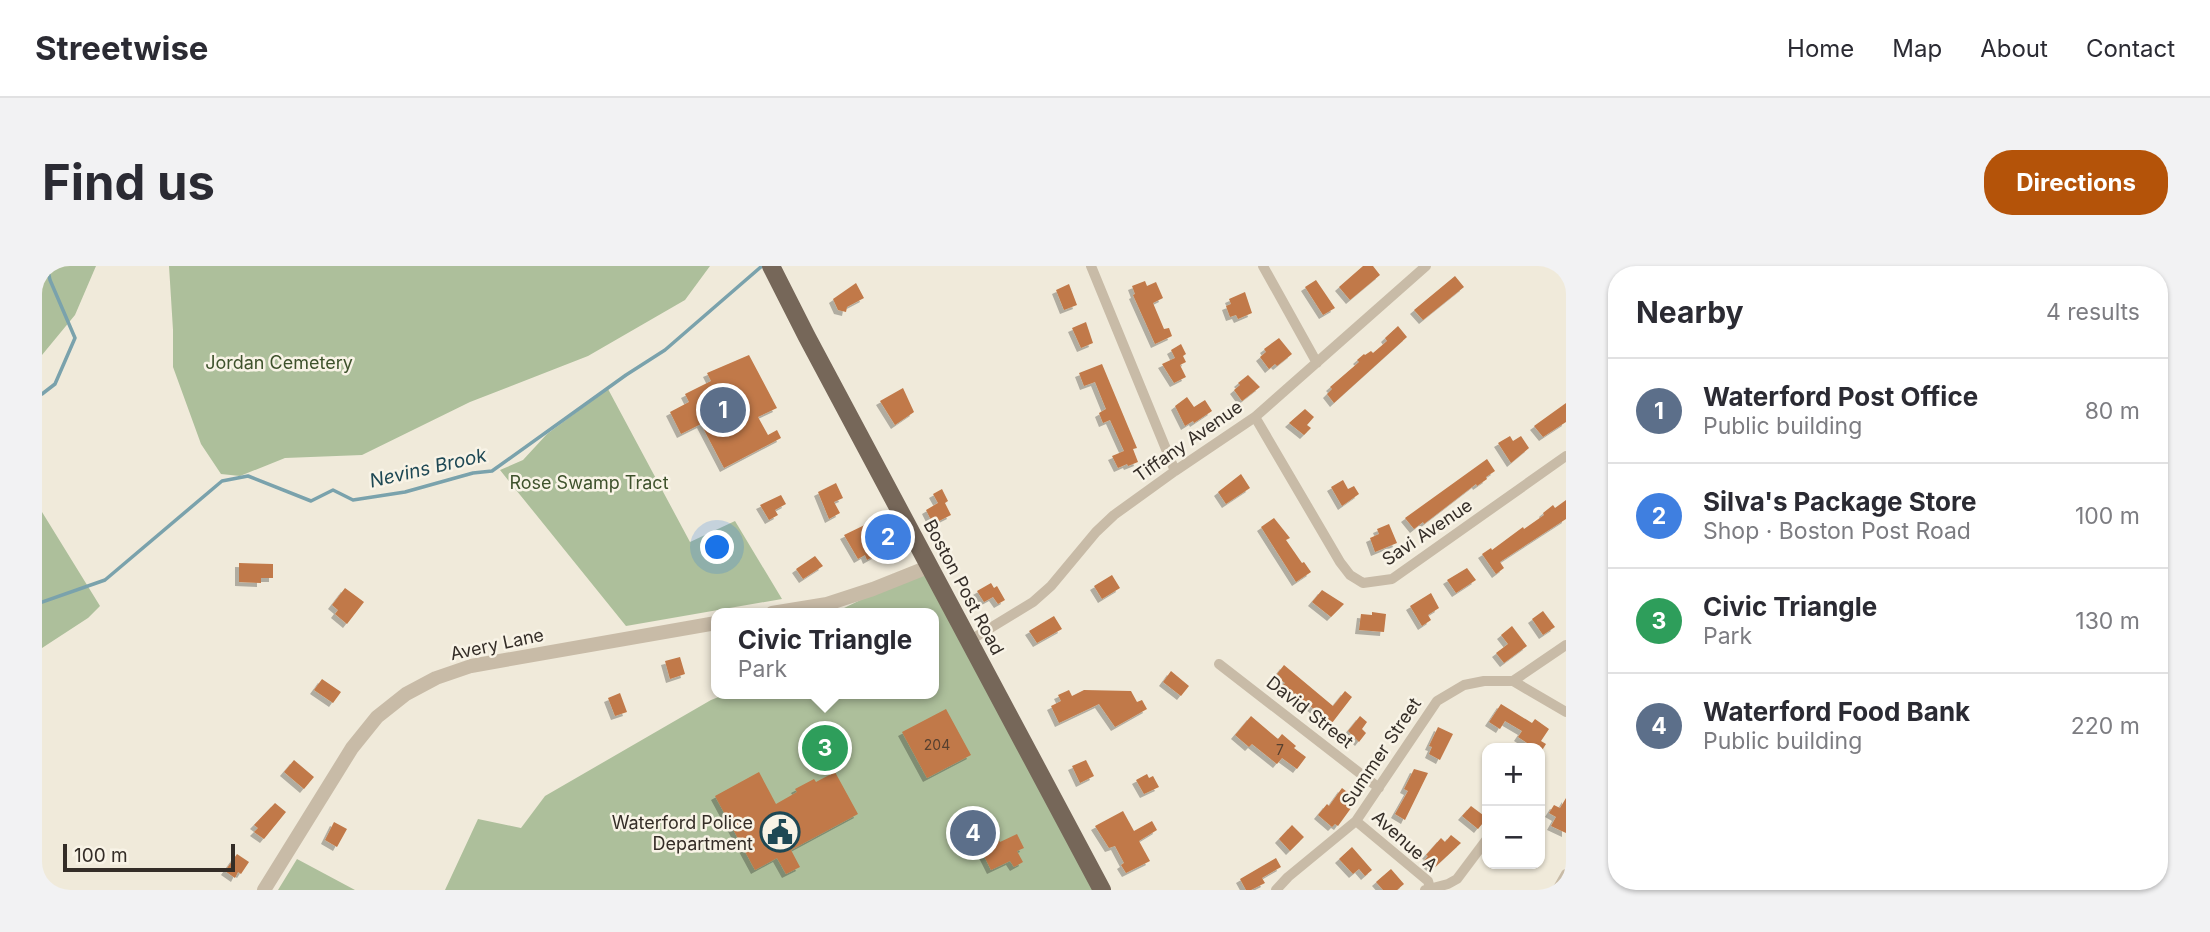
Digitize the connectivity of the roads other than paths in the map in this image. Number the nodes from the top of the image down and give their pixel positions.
1 (1091, 266) edge
2 (1263, 266) edge
3 (1426, 266) edge
4 (774, 271) edge
5 (1317, 363) junction
6 (1255, 417) junction
7 (1566, 456) edge
8 (1175, 471) junction
9 (929, 567) junction
10 (803, 608) edge
11 (711, 624) edge
12 (969, 641) junction
13 (1566, 645) edge
14 (1219, 664) dead end
15 (1513, 681) junction
16 (1566, 712) edge
17 (1379, 788) junction
18 (1356, 821) junction
19 (1482, 846) edge
20 (1566, 874) edge
21 (1427, 889) edge
22 (264, 890) edge
23 (1102, 890) edge
24 (1276, 890) edge
25 (1557, 890) edge

1 - 8 street
2 - 5 street
3 - 5 street, Tiffany Avenue
4 - 9 main road, Boston Post Road
5 - 6 street, Tiffany Avenue
6 - 7 street, Savi Avenue
6 - 8 street, Tiffany Avenue
8 - 12 street, Tiffany Avenue
9 - 10 street
9 - 12 main road, Boston Post Road
11 - 22 street, Avery Lane
12 - 23 main road, Boston Post Road
13 - 15 street
14 - 17 street, David Street
15 - 16 street
15 - 17 street, Summer Street
17 - 18 street, Summer Street
18 - 21 street, Avenue A
18 - 24 street, Summer Street
19 - 21 street
20 - 25 street

